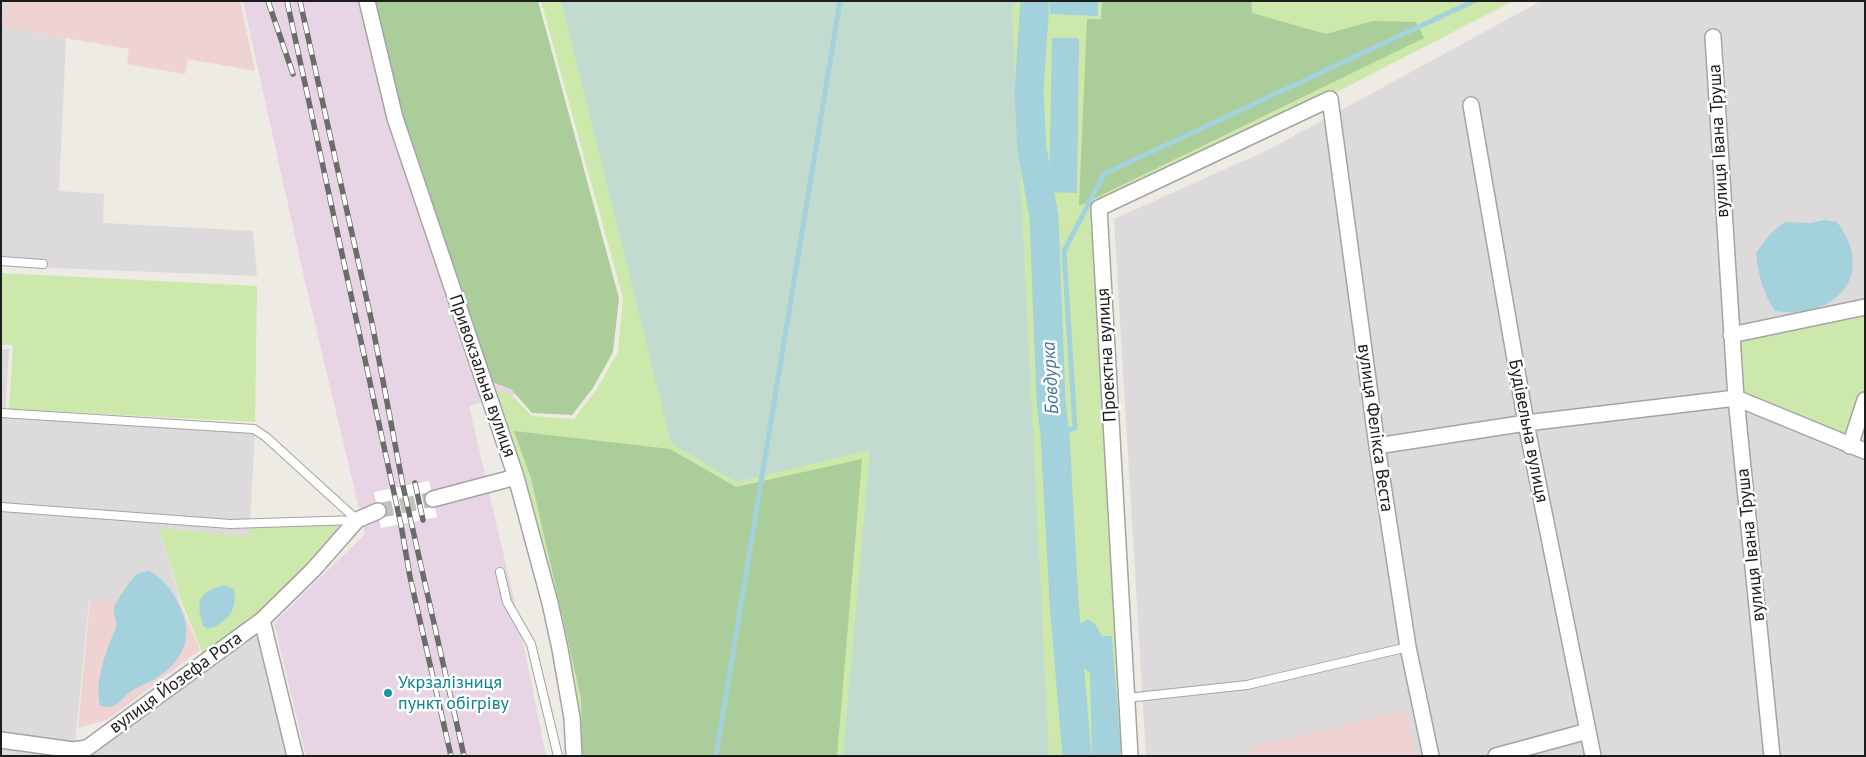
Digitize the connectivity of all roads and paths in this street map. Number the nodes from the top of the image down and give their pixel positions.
1 (367, 1) edge
2 (1713, 37) dead end
3 (1330, 99) joint
4 (1471, 105) dead end
5 (1, 261) edge
6 (43, 264) dead end
7 (1865, 307) edge
8 (1731, 335) junction
9 (1736, 398) junction
10 (1865, 400) edge
11 (1, 413) edge
12 (1526, 423) junction
13 (1377, 446) junction
14 (1858, 448) edge
15 (516, 477) junction
16 (433, 499) tunnel mouth
17 (1, 507) edge
18 (378, 511) tunnel mouth
19 (357, 520) junction
20 (500, 572) dead end
21 (262, 620) junction
22 (1408, 647) junction
23 (1127, 698) junction
24 (1588, 731) junction
25 (1, 740) edge
26 (295, 756) edge
27 (558, 756) edge
28 (574, 756) edge
29 (1130, 756) edge
30 (1431, 756) edge
31 (1496, 756) edge
32 (1593, 756) edge
33 (1772, 756) edge

1 - 15 street, Привокзальна вулиця
2 - 8 street, вулиця Івана Труша
3 - 13 street, вулиця Фелікса Веста
3 - 23 street, Проектна вулиця
4 - 12 street, Будівельна вулиця
5 - 6 lane
7 - 8 street
8 - 9 street, вулиця Івана Труша
9 - 12 street
9 - 14 street
9 - 33 street, вулиця Івана Труша
10 - 14 street
11 - 19 lane
12 - 13 street
12 - 24 street, Будівельна вулиця
13 - 22 street, вулиця Фелікса Веста
15 - 16 street
15 - 28 street, Привокзальна вулиця
17 - 19 lane
18 - 19 street, вулиця Йозефа Рота
19 - 21 street, вулиця Йозефа Рота
20 - 27 lane
21 - 25 street, вулиця Йозефа Рота
21 - 26 street, вулиця Йозефа Рота
22 - 23 lane
22 - 30 street, вулиця Фелікса Веста
23 - 29 street, Проектна вулиця
24 - 31 street
24 - 32 street, Будівельна вулиця

